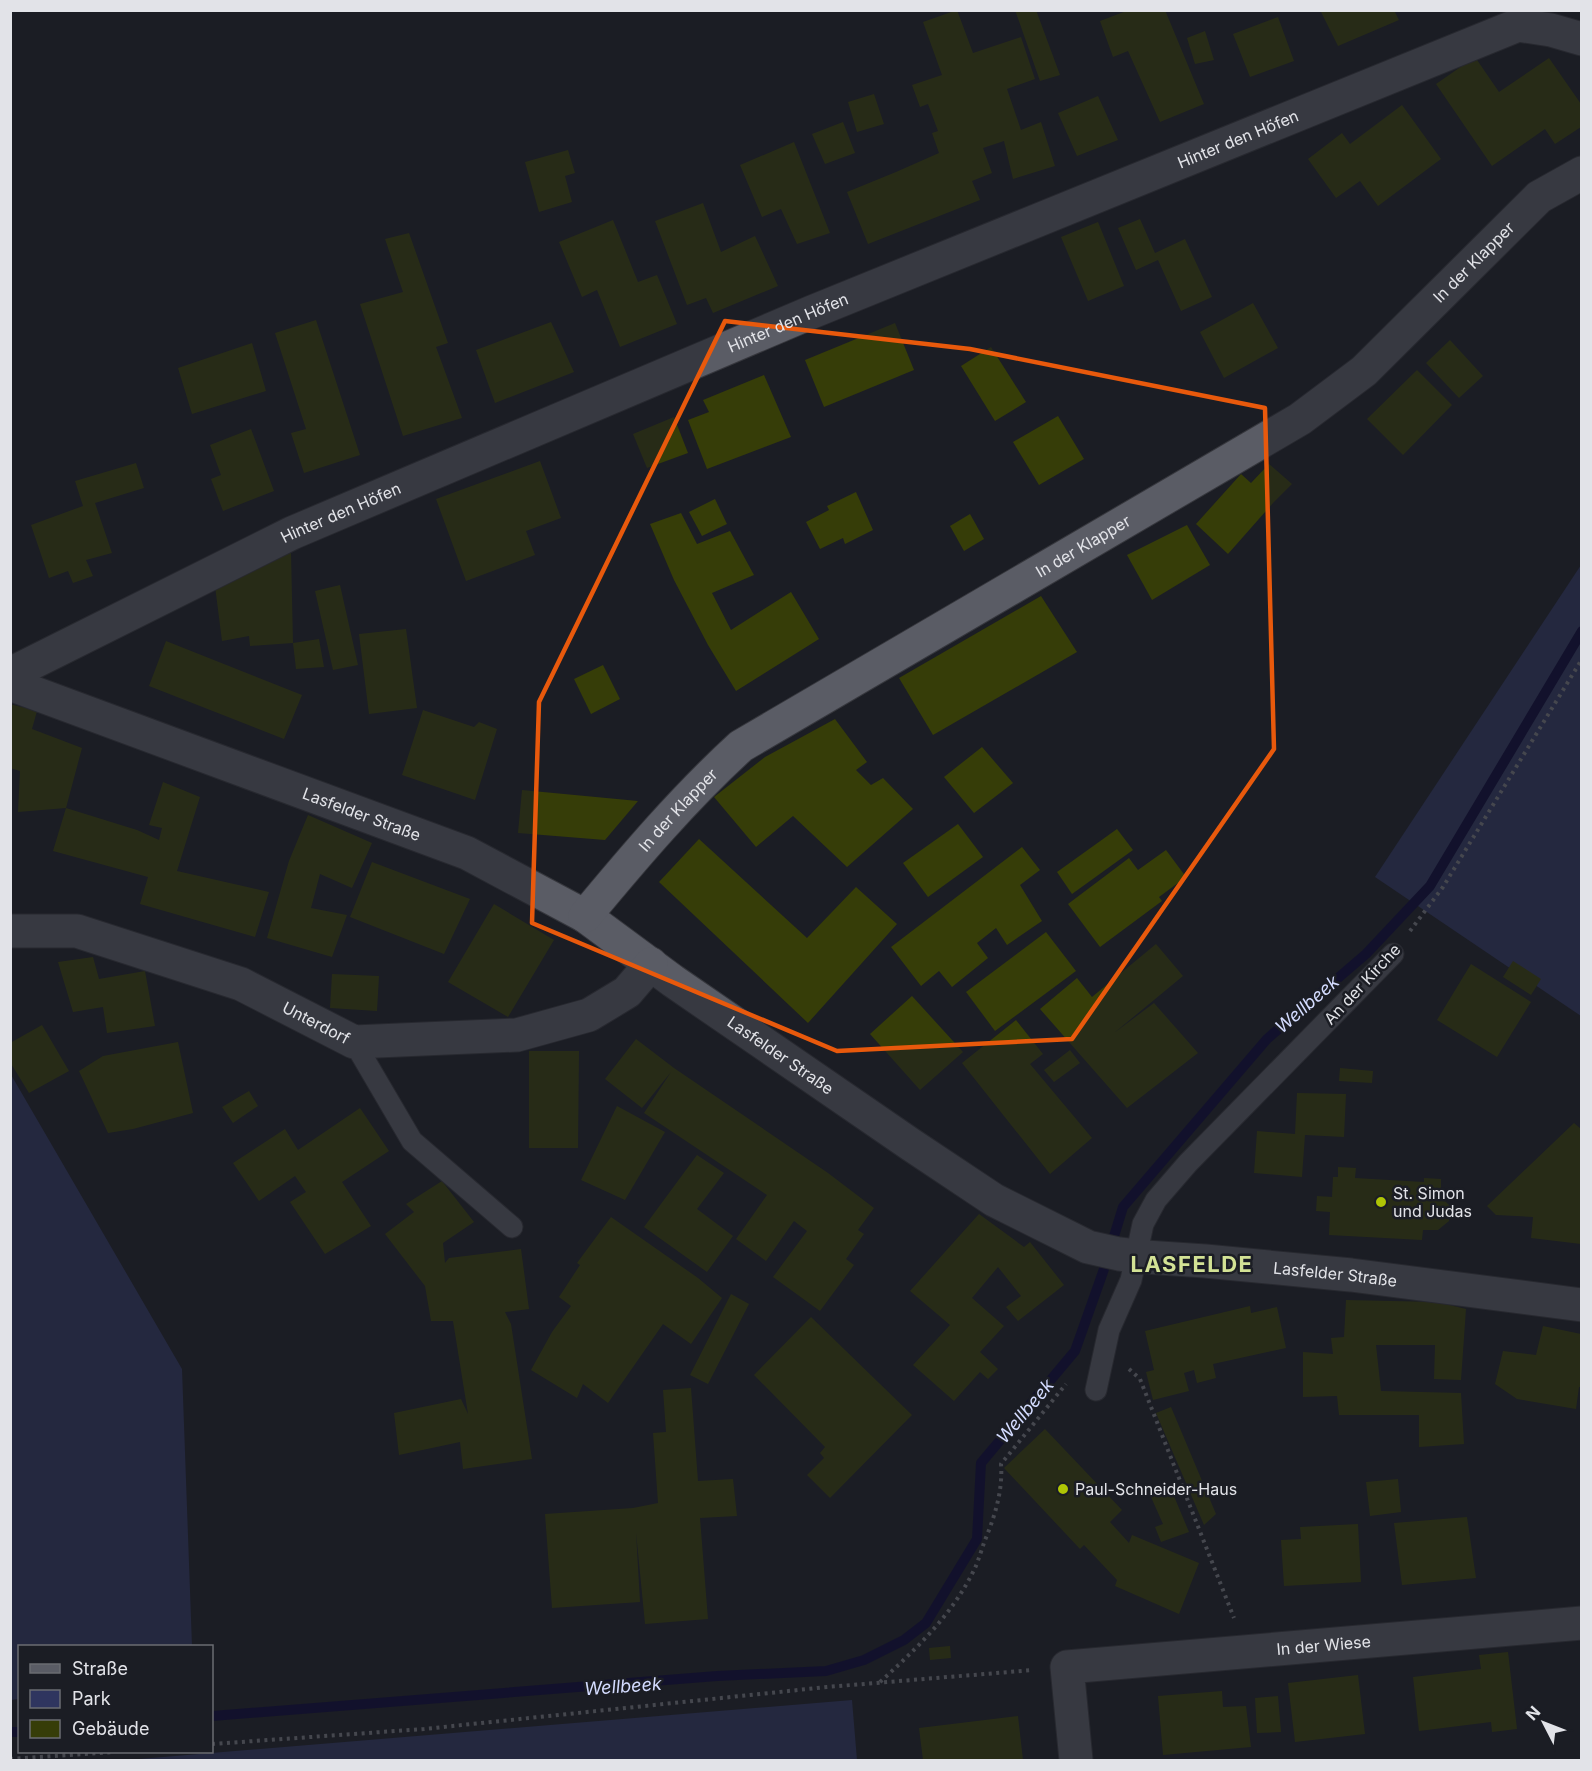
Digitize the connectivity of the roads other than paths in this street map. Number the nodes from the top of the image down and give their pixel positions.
1 (1581, 39) edge
2 (1581, 173) edge
3 (10, 674) edge
4 (10, 684) edge
5 (585, 916) junction
6 (10, 931) edge
7 (1393, 954) road end
8 (651, 964) junction
9 (354, 1042) junction
10 (512, 1227) dead end
11 (1114, 1252) junction
12 (1581, 1305) edge
13 (1096, 1390) dead end
14 (1581, 1623) edge
15 (1076, 1761) edge

1 - 3 street, Hinter den Höfen
2 - 5 street, In der Klapper
4 - 5 street, Lasfelder Straße
5 - 8 street, Lasfelder Straße
6 - 9 street, Unterdorf
7 - 11 lane, An der Kirche
8 - 9 street, Unterdorf
8 - 11 street, Lasfelder Straße
9 - 10 lane
11 - 12 street, Lasfelder Straße
11 - 13 lane, An der Kirche
14 - 15 street, In der Wiese

